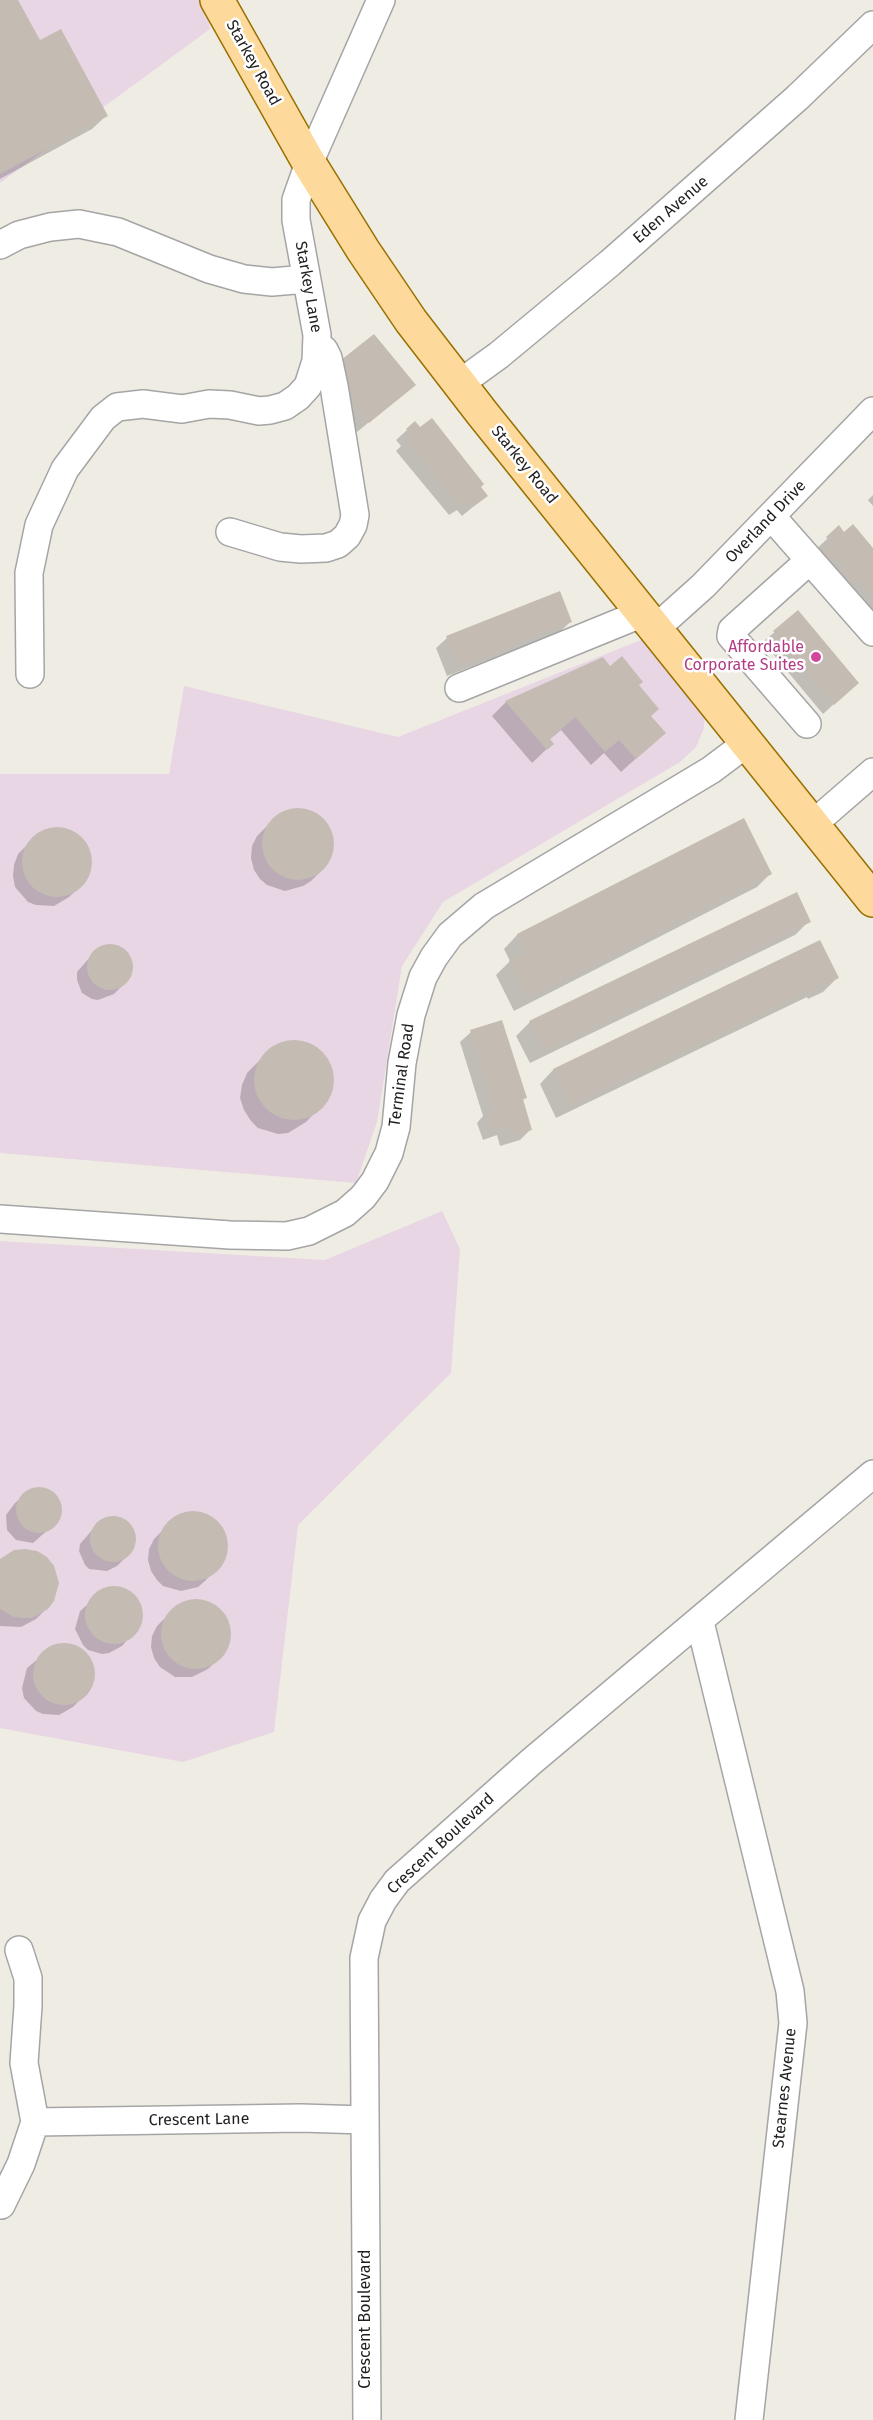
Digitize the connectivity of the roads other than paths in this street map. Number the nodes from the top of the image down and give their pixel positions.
1 (218, 0) edge
2 (381, 0) edge
3 (873, 25) edge
4 (309, 163) junction
5 (0, 244) edge
6 (306, 279) junction
7 (317, 345) junction
8 (459, 384) junction
9 (873, 411) edge
10 (771, 516) junction
11 (230, 532) dead end
12 (810, 560) junction
13 (649, 621) junction
14 (873, 632) edge
15 (30, 674) dead end
16 (459, 688) dead end
17 (807, 724) dead end
18 (747, 743) junction
19 (873, 772) edge
20 (813, 824) junction
21 (873, 900) edge
22 (0, 1219) edge
23 (873, 1474) edge
24 (700, 1622) junction
25 (20, 1950) dead end
26 (364, 2120) junction
27 (35, 2122) junction
28 (1, 2205) edge
29 (367, 2420) edge
30 (749, 2420) edge

1 - 4 main road, Starkey Road
2 - 4 street, Starkey Lane
3 - 8 street, Eden Avenue
4 - 6 street, Starkey Lane
4 - 8 main road, Starkey Road
5 - 6 street
6 - 7 street, Starkey Lane
7 - 11 street
7 - 15 street, Starkey Lane
8 - 13 main road, Starkey Road
9 - 10 street, Overland Drive
10 - 12 street
10 - 13 street, Overland Drive
12 - 14 street
12 - 17 street
13 - 16 street, Overland Drive
13 - 18 main road, Starkey Road
18 - 20 main road, Starkey Road
18 - 22 street, Terminal Road
19 - 20 street
20 - 21 main road, Starkey Road
23 - 24 street, Crescent Boulevard
24 - 26 street, Crescent Boulevard
24 - 30 street, Stearnes Avenue
25 - 27 street
26 - 27 street, Crescent Lane
26 - 29 street, Crescent Boulevard
27 - 28 street

